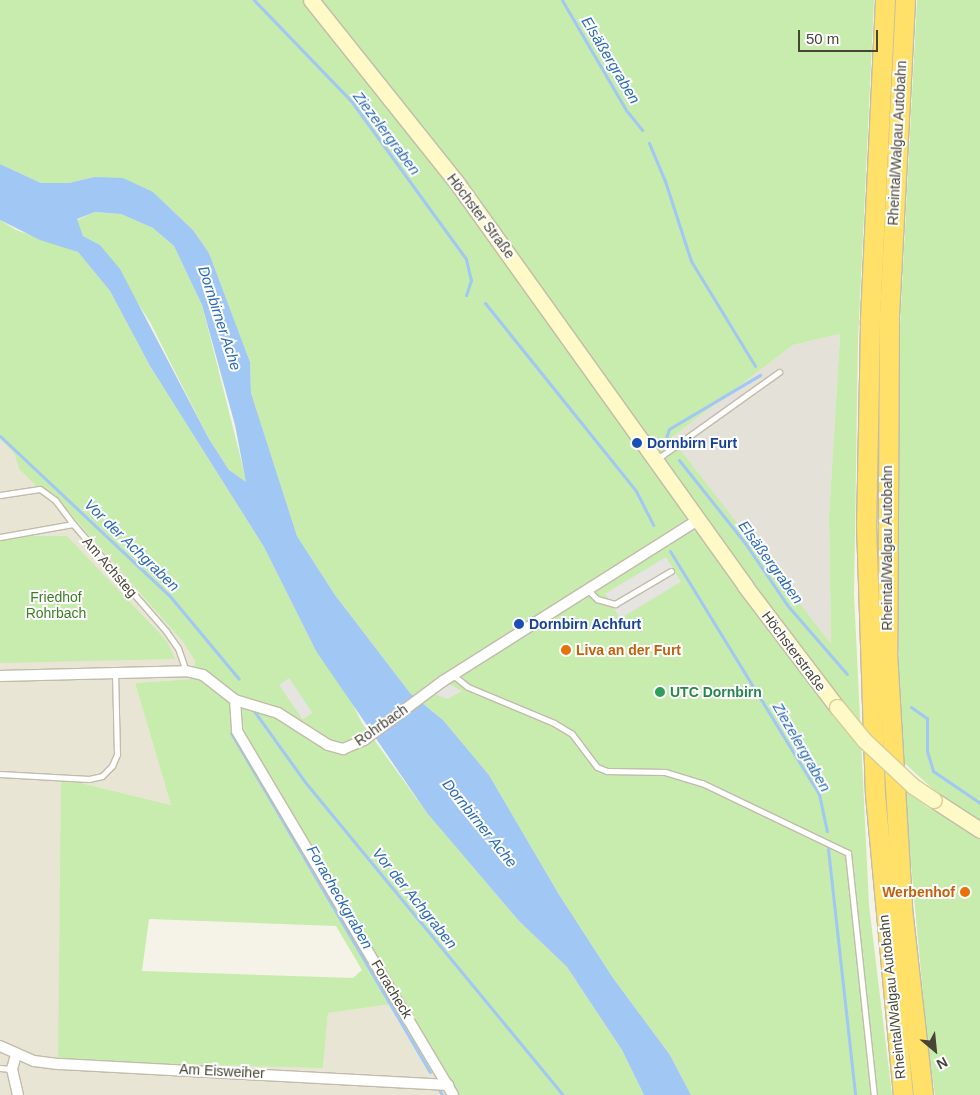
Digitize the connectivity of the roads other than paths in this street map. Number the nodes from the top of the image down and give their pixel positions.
1 (311, 0) edge
2 (885, 0) edge
3 (905, 0) edge
4 (779, 372) dead end
5 (642, 438) joint
6 (656, 460) junction
7 (0, 495) edge
8 (699, 519) junction
9 (73, 524) junction
10 (0, 536) edge
11 (671, 571) dead end
12 (588, 590) junction
13 (186, 671) junction
14 (115, 672) junction
15 (453, 675) junction
16 (0, 676) edge
17 (235, 700) junction
18 (0, 774) edge
19 (980, 830) edge
20 (0, 1046) edge
21 (16, 1054) junction
22 (0, 1068) edge
23 (12, 1069) junction
24 (448, 1085) junction
25 (18, 1095) edge
26 (453, 1095) edge
27 (874, 1095) edge
28 (903, 1095) edge
29 (923, 1095) edge

1 - 5 main road, Höchster Straße
2 - 28 highway, Rheintal/Walgau Autobahn
3 - 29 highway, Rheintal/Walgau Autobahn
4 - 6 lane
5 - 6 main road, Höchsterstraße
6 - 8 main road, Höchsterstraße
7 - 9 lane
8 - 12 street, Rohrbach
8 - 19 main road, Höchsterstraße, bridge
9 - 10 lane, Am Achsteg
9 - 13 lane, Am Achsteg
11 - 12 lane
12 - 15 street, Rohrbach
13 - 14 street, Rohrbach
13 - 17 street, Rohrbach
14 - 16 street, Rohrbach
14 - 18 lane
15 - 17 street, Rohrbach
15 - 27 lane
17 - 24 street, Foracheck
20 - 21 street, Am Eisweiher
21 - 23 street
21 - 24 street, Am Eisweiher
22 - 23 lane
23 - 25 street
24 - 26 street, Foracheck

